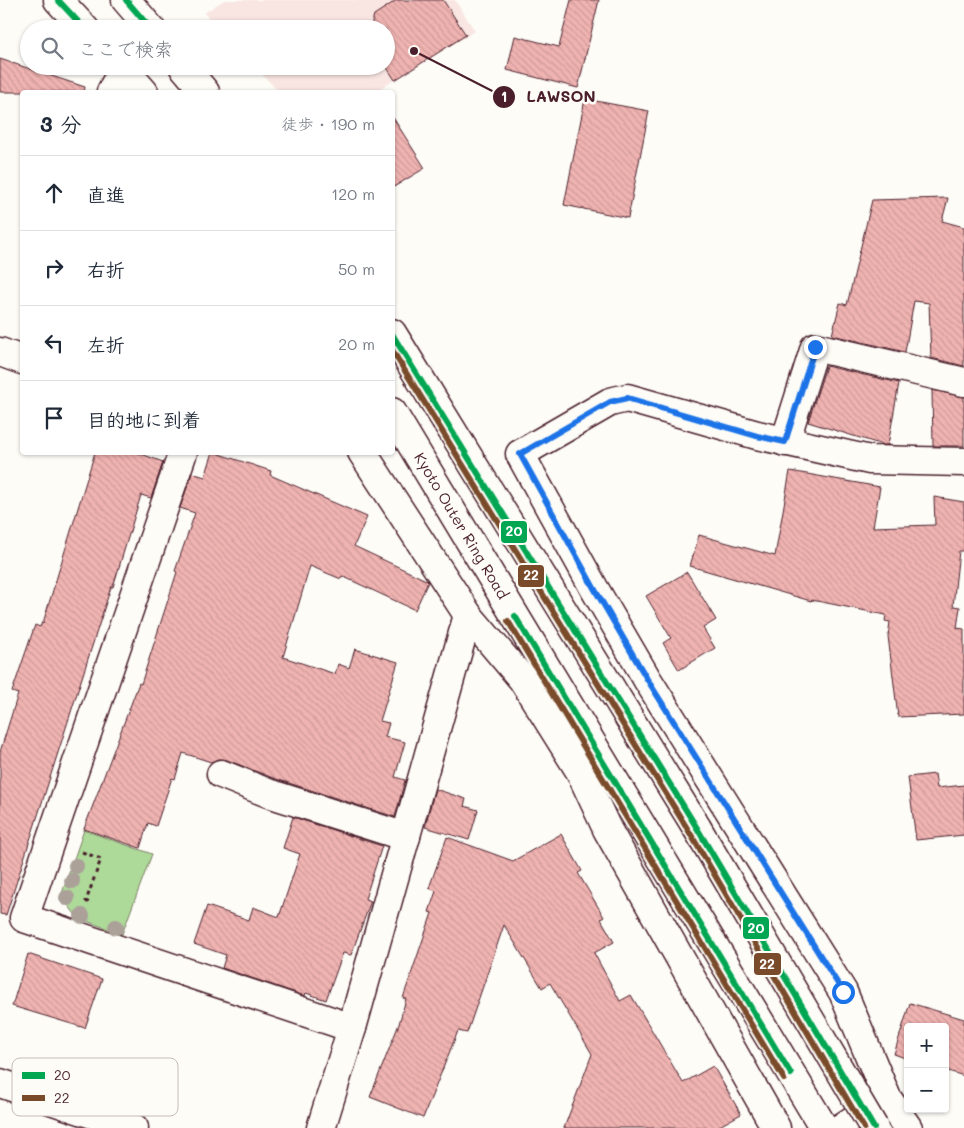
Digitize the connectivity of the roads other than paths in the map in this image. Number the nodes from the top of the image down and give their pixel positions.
1 (58, 0) edge
2 (129, 2) edge
3 (77, 20) edge
4 (143, 20) edge
5 (119, 75) edge
6 (128, 75) edge
7 (191, 75) edge
8 (112, 90) edge
9 (142, 90) edge
10 (203, 90) edge
11 (395, 338) edge
12 (0, 352) edge
13 (20, 359) edge
14 (964, 382) edge
15 (395, 417) edge
16 (785, 442) junction
17 (182, 455) edge
18 (364, 455) edge
19 (964, 462) edge
20 (468, 615) junction
21 (221, 774) dead end
22 (406, 837) junction
23 (352, 1028) junction
24 (0, 1083) edge
25 (12, 1087) edge
26 (887, 1098) junction
27 (98, 1116) edge
28 (134, 1128) edge
29 (321, 1128) edge
30 (776, 1128) edge
31 (824, 1128) edge
32 (840, 1128) edge
33 (874, 1128) edge
34 (908, 1128) edge

1 - 3 street
2 - 4 street
5 - 8 street
6 - 9 street
7 - 10 street
11 - 33 street, bridge
12 - 13 street
14 - 16 street
15 - 31 street, Kyoto Outer Ring Road
16 - 19 street
16 - 26 street
17 - 23 street
18 - 20 street
20 - 22 street
20 - 30 street
21 - 22 street
22 - 23 street
23 - 29 street
24 - 25 street
26 - 32 street
26 - 34 street
27 - 28 street

